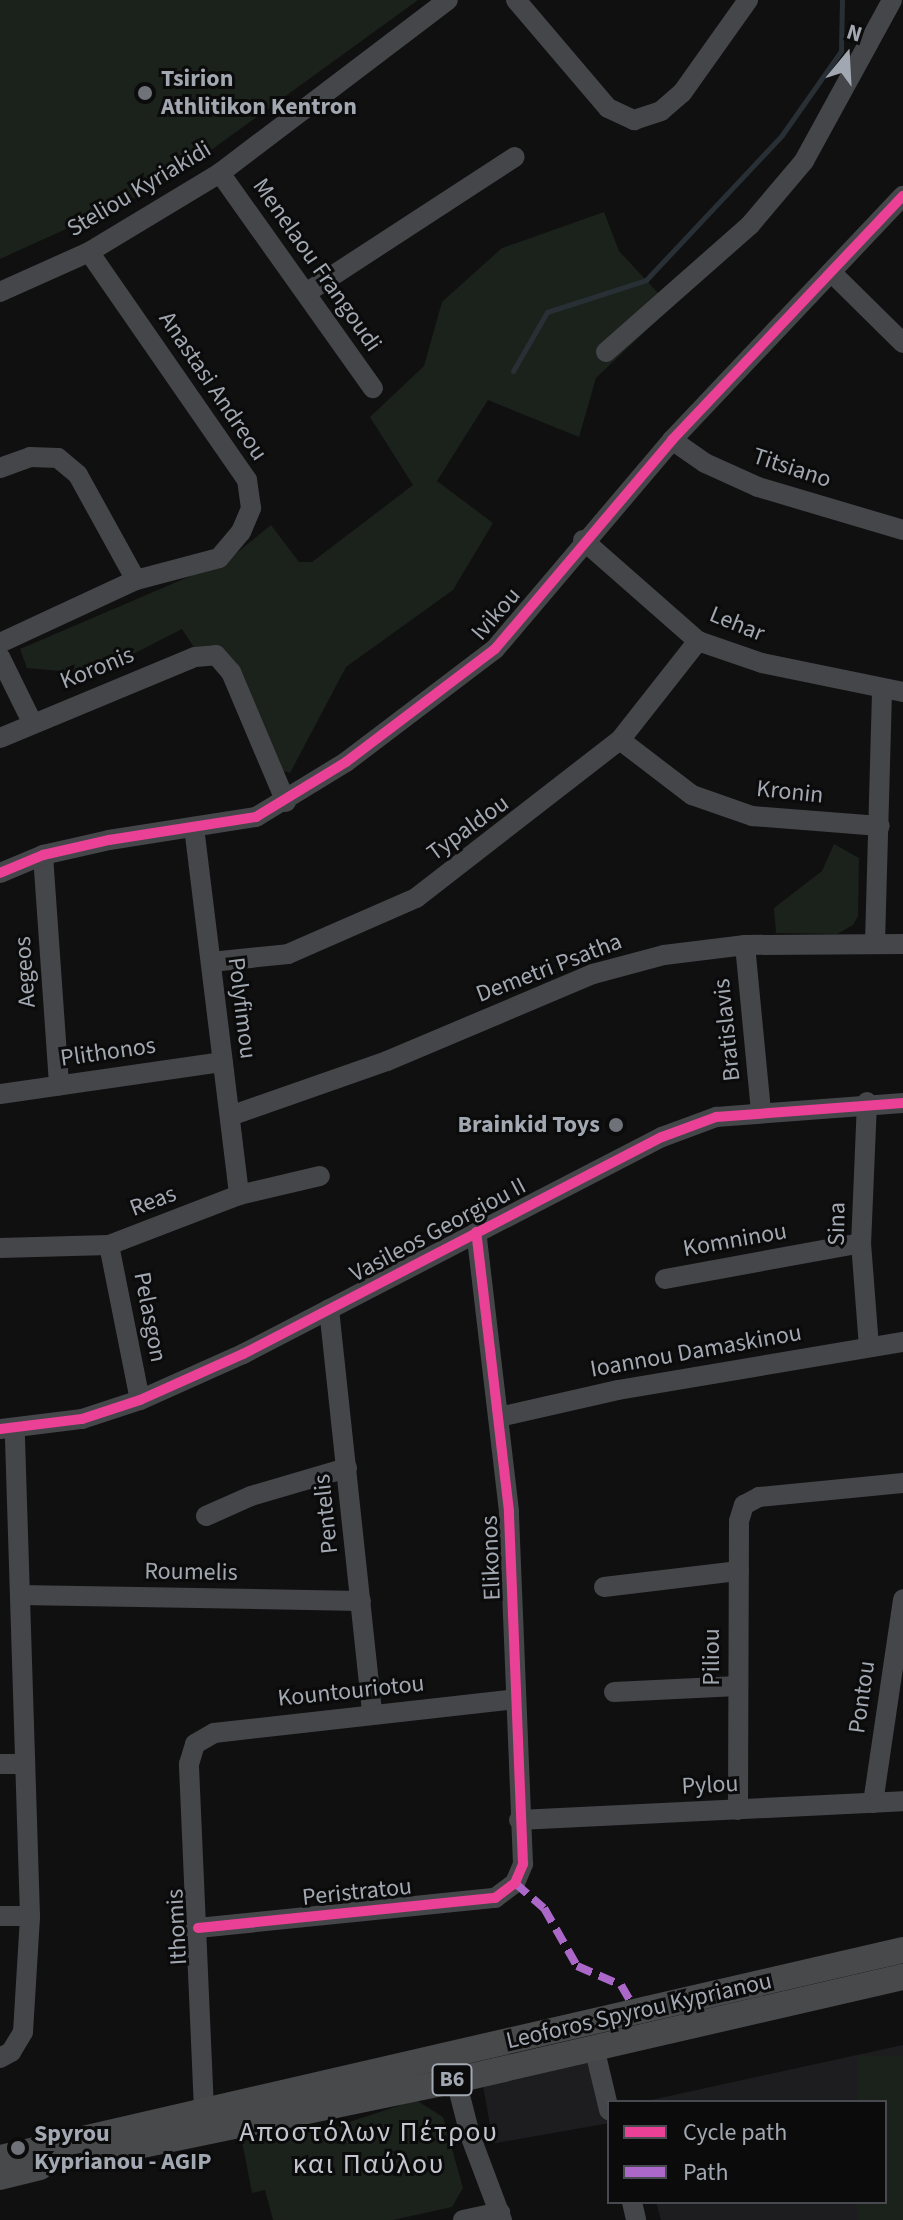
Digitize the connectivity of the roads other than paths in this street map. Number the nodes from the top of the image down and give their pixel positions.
1 (448, 0) edge
2 (516, 0) edge
3 (748, 0) edge
4 (892, 0) edge
5 (515, 157) dead end
6 (220, 173) junction
7 (903, 196) edge
8 (89, 252) junction
9 (831, 272) junction
10 (0, 292) edge
11 (306, 293) junction
12 (903, 343) edge
13 (606, 352) dead end
14 (373, 388) dead end
15 (672, 440) junction
16 (0, 468) edge
17 (903, 530) edge
18 (583, 540) junction
19 (136, 580) junction
20 (698, 641) junction
21 (0, 643) edge
22 (0, 657) edge
23 (882, 690) junction
24 (903, 692) edge
25 (32, 722) junction
26 (0, 738) edge
27 (620, 740) junction
28 (286, 802) junction
29 (880, 826) junction
30 (194, 827) junction
31 (43, 855) junction
32 (0, 873) edge
33 (875, 943) junction
34 (903, 944) edge
35 (745, 945) junction
36 (211, 962) junction
37 (223, 1062) junction
38 (59, 1085) junction
39 (0, 1094) edge
40 (867, 1102) junction
41 (903, 1103) edge
42 (761, 1111) junction
43 (230, 1116) junction
44 (320, 1176) dead end
45 (239, 1195) junction
46 (476, 1232) junction
47 (861, 1243) junction
48 (109, 1245) junction
49 (0, 1248) edge
50 (665, 1279) dead end
51 (329, 1309) junction
52 (903, 1342) edge
53 (869, 1346) junction
54 (140, 1400) junction
55 (499, 1417) junction
56 (8, 1430) edge
57 (347, 1468) junction
58 (903, 1483) edge
59 (206, 1516) dead end
60 (739, 1571) junction
61 (604, 1587) dead end
62 (20, 1595) junction
63 (903, 1599) edge
64 (361, 1601) junction
65 (738, 1686) junction
66 (614, 1692) dead end
67 (516, 1699) junction
68 (372, 1714) junction
69 (195, 1744) joint
70 (0, 1764) edge
71 (24, 1764) junction
72 (903, 1801) edge
73 (873, 1803) junction
74 (738, 1810) junction
75 (519, 1820) junction
76 (515, 1883) joint
77 (0, 1916) edge
78 (30, 1916) junction
79 (198, 1928) junction
80 (903, 1950) edge
81 (903, 1977) edge
82 (594, 2047) junction
83 (6, 2055) edge
84 (456, 2080) junction
85 (607, 2102) edge
86 (204, 2110) junction
87 (0, 2158) edge
88 (0, 2177) edge
89 (501, 2216) edge
90 (463, 2220) edge

1 - 6 street, Steliou Kyriakidi
2 - 3 street
4 - 13 street
5 - 11 street
6 - 8 street, Steliou Kyriakidi
6 - 11 street, Menelaou Frangoudi
7 - 9 street, Ivikou
8 - 10 street, Steliou Kyriakidi
8 - 19 street, Anastasi Andreou
9 - 12 street
9 - 15 street, Ivikou
11 - 14 street, Menelaou Frangoudi
15 - 17 street, Titsiano
15 - 18 street, Ivikou
16 - 19 street
18 - 20 street, Lehar
18 - 28 street, Ivikou
19 - 21 street, Anastasi Andreou
20 - 23 street, Lehar
20 - 27 street, Typaldou
22 - 25 street
23 - 24 street, Lehar
23 - 29 street
25 - 26 street, Koronis
25 - 28 street, Koronis
27 - 29 street, Kronin
27 - 36 street, Typaldou
28 - 30 street, Ivikou
29 - 33 street
30 - 31 street, Ivikou
30 - 36 street, Polyfimou
31 - 32 street, Ivikou
31 - 38 street, Aegeos
33 - 34 street, Demetri Psatha
33 - 35 street, Demetri Psatha
35 - 42 street, Bratislavis
35 - 43 street, Demetri Psatha
36 - 37 street, Polyfimou
37 - 38 street, Plithonos
37 - 43 street, Polyfimou
38 - 39 street, Plithonos
40 - 41 street, Vasileos Georgiou II
40 - 42 street, Vasileos Georgiou II
40 - 47 street, Sina
42 - 46 street, Vasileos Georgiou II
43 - 45 street, Polyfimou
44 - 45 street, Reas
45 - 48 street, Reas
46 - 51 street, Vasileos Georgiou II
46 - 55 street, Elikonos
47 - 50 street, Komninou
47 - 53 street, Sina
48 - 49 street, Reas
48 - 54 street, Pelasgon
51 - 54 street, Vasileos Georgiou II
51 - 57 street, Pentelis
52 - 53 street, Ioannou Damaskinou
53 - 55 street, Ioannou Damaskinou
54 - 56 street, Vasileos Georgiou II
55 - 67 street, Elikonos
56 - 62 street
57 - 59 street
57 - 64 street, Pentelis
58 - 60 street, Piliou
60 - 61 street
60 - 65 street, Piliou
62 - 64 street, Roumelis
62 - 71 street
63 - 73 street, Pontou
64 - 68 street, Pentelis
65 - 66 street
65 - 74 street, Piliou
67 - 68 street, Kountouriotou
67 - 75 street, Elikonos
68 - 69 street, Kountouriotou
69 - 79 street, Ithomis
70 - 71 street
71 - 78 street
72 - 73 street, Pylou
73 - 74 street, Pylou
74 - 75 street, Pylou
75 - 76 street, Elikonos
76 - 79 street, Peristratou
77 - 78 street
78 - 83 street
79 - 86 street, Ithomis
80 - 86 main road, Leoforos Spyrou Kyprianou / B6
81 - 82 main road, Leoforos Spyrou Kyprianou / B6
82 - 84 main road, Leoforos Spyrou Kyprianou / B6
82 - 85 street
84 - 88 main road, Leoforos Spyrou Kyprianou / B6
84 - 89 street
86 - 87 main road, Leoforos Spyrou Kyprianou / B6
89 - 90 street

